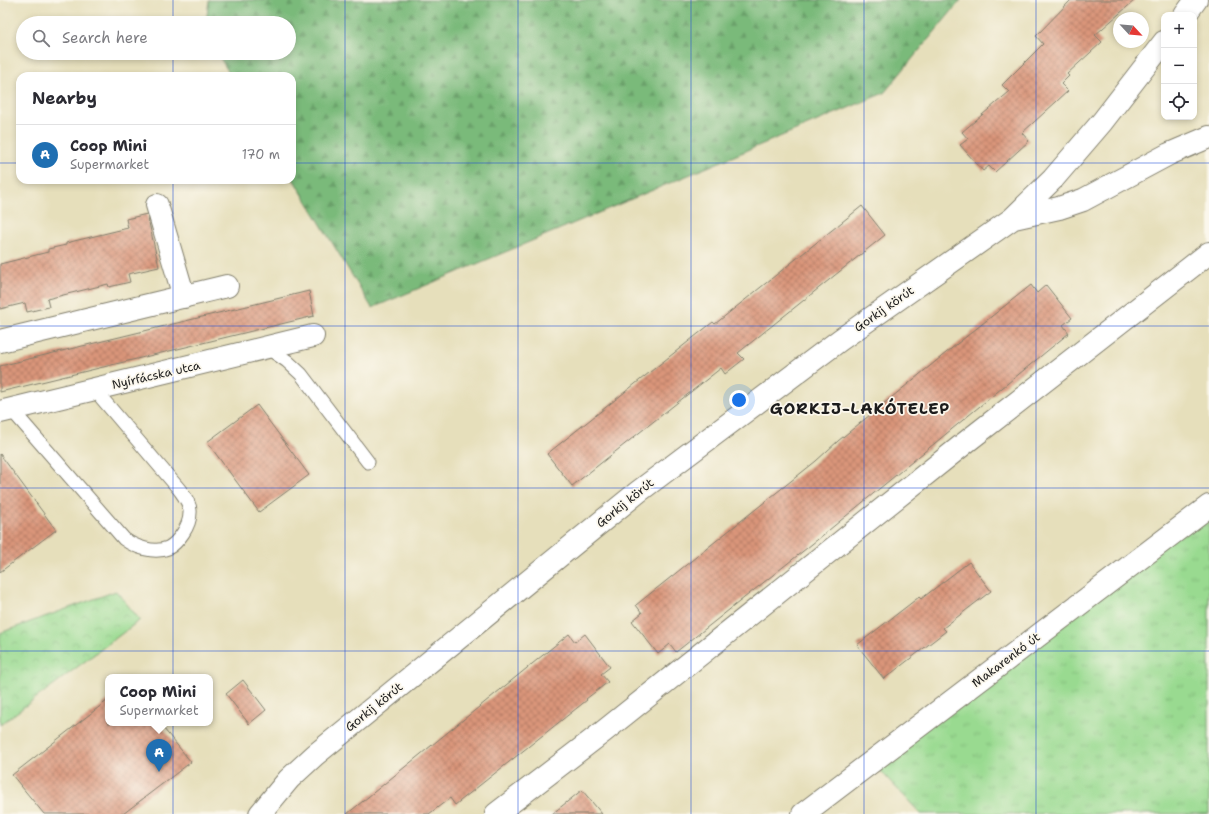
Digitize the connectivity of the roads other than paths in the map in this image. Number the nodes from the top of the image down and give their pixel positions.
1 (1196, 0) edge
2 (1187, 12) edge
3 (1161, 46) edge
4 (1209, 137) edge
5 (157, 205) dead end
6 (1012, 219) junction
7 (1209, 253) edge
8 (227, 286) dead end
9 (184, 296) junction
10 (313, 336) dead end
11 (0, 341) edge
12 (268, 348) junction
13 (94, 389) junction
14 (6, 411) edge
15 (368, 462) dead end
16 (1209, 506) edge
17 (260, 814) edge
18 (496, 814) edge
19 (803, 814) edge

1 - 2 street
3 - 6 street, Gorkij körút
4 - 6 street, Gorkij körút
5 - 9 street
6 - 17 street, Gorkij körút
7 - 18 street
8 - 9 street
9 - 11 street
10 - 12 street, Nyírfácska utca
12 - 13 street, Nyírfácska utca
12 - 15 lane
13 - 14 street, Nyírfácska utca
13 - 14 lane
16 - 19 street, Makarenkó út

